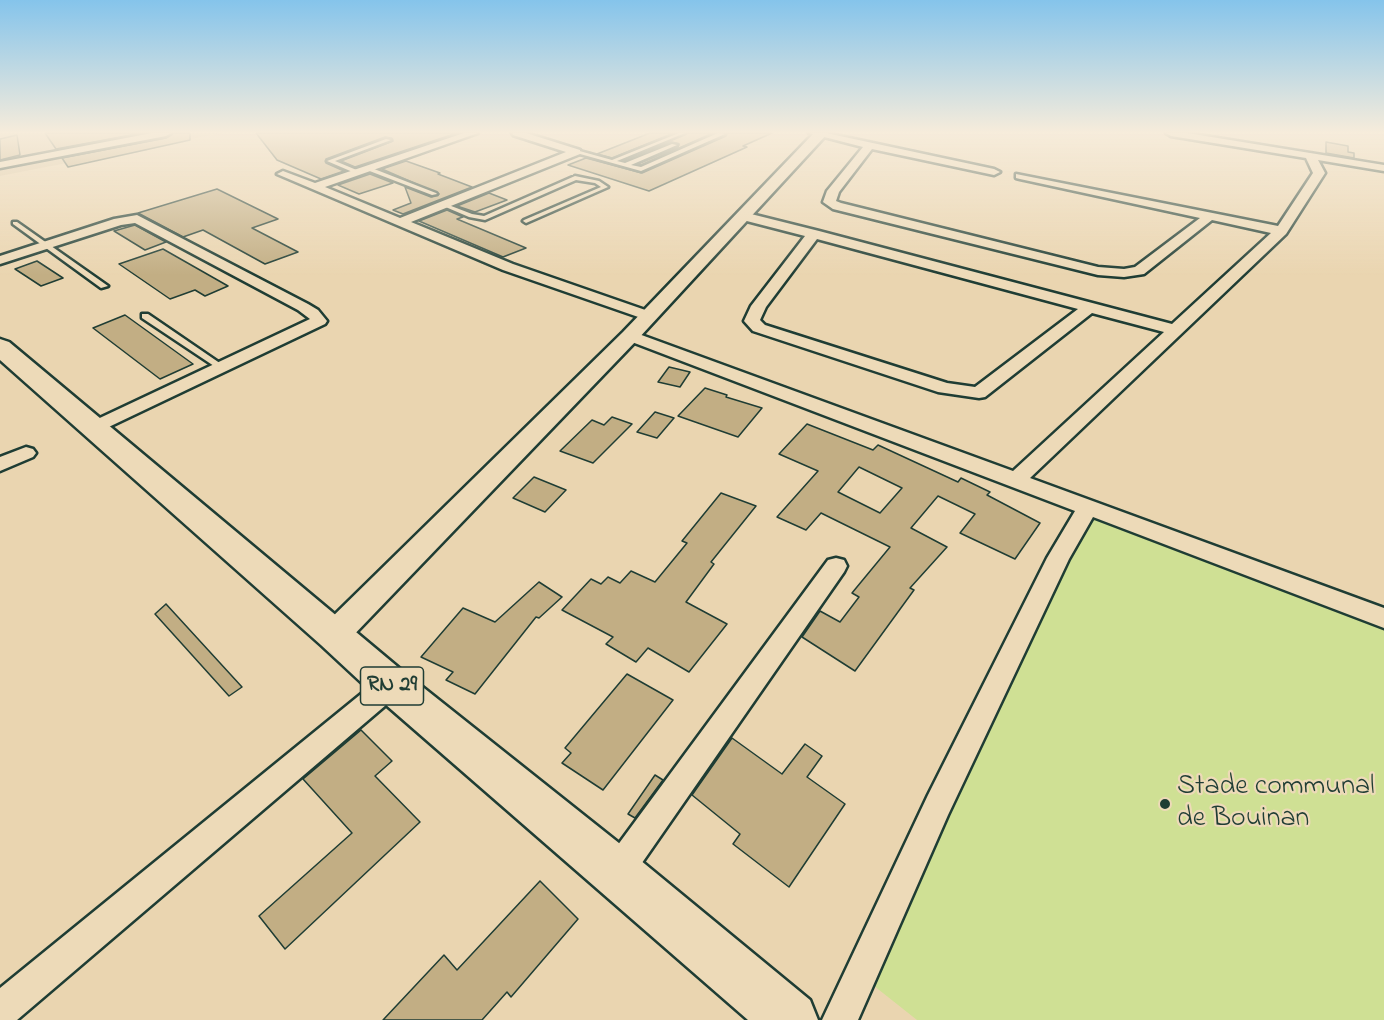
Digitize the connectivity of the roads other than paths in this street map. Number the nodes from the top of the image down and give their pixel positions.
1 (299, 181) edge
2 (333, 181) edge
3 (394, 181) edge
4 (505, 181) edge
5 (569, 181) edge
6 (589, 181) edge
7 (775, 181) edge
8 (841, 181) edge
9 (1047, 181) edge
10 (1314, 181) edge
11 (315, 187) junction
12 (434, 194) dead end
13 (444, 205) junction
14 (743, 216) junction
15 (1210, 216) junction
16 (526, 220) dead end
17 (400, 222) junction
18 (15, 223) dead end
19 (1281, 231) junction
20 (814, 234) junction
21 (47, 245) junction
22 (0, 260) edge
23 (104, 286) dead end
24 (1091, 306) junction
25 (146, 316) dead end
26 (649, 316) junction
27 (1176, 330) junction
28 (630, 336) junction
29 (0, 347) edge
30 (223, 368) junction
31 (94, 428) junction
32 (26, 453) dead end
33 (0, 465) edge
34 (1016, 480) junction
35 (1088, 507) junction
36 (836, 566) dead end
37 (1384, 618) edge
38 (334, 634) junction
39 (391, 685) junction
40 (617, 872) junction
41 (0, 1011) edge
42 (790, 1020) edge
43 (840, 1020) edge

1 - 11 street
2 - 11 street
3 - 12 lane
4 - 13 street
5 - 13 lane
6 - 16 lane
7 - 14 street
8 - 15 street
9 - 15 street
10 - 19 street
11 - 17 street
13 - 17 street
14 - 20 street
14 - 26 street
15 - 19 street
17 - 26 street
18 - 21 lane
19 - 27 street
20 - 24 street
20 - 24 street
21 - 22 street
21 - 23 lane
21 - 30 street
24 - 27 street
25 - 30 lane
26 - 28 street
27 - 34 street
28 - 34 street
28 - 38 street
29 - 31 main road, RN 29
30 - 31 street
31 - 38 main road, RN 29
32 - 33 street
34 - 35 street
35 - 37 street
35 - 43 street
36 - 40 street
38 - 39 main road, RN 29
39 - 40 main road, RN 29
39 - 41 street
40 - 42 main road, RN 29

